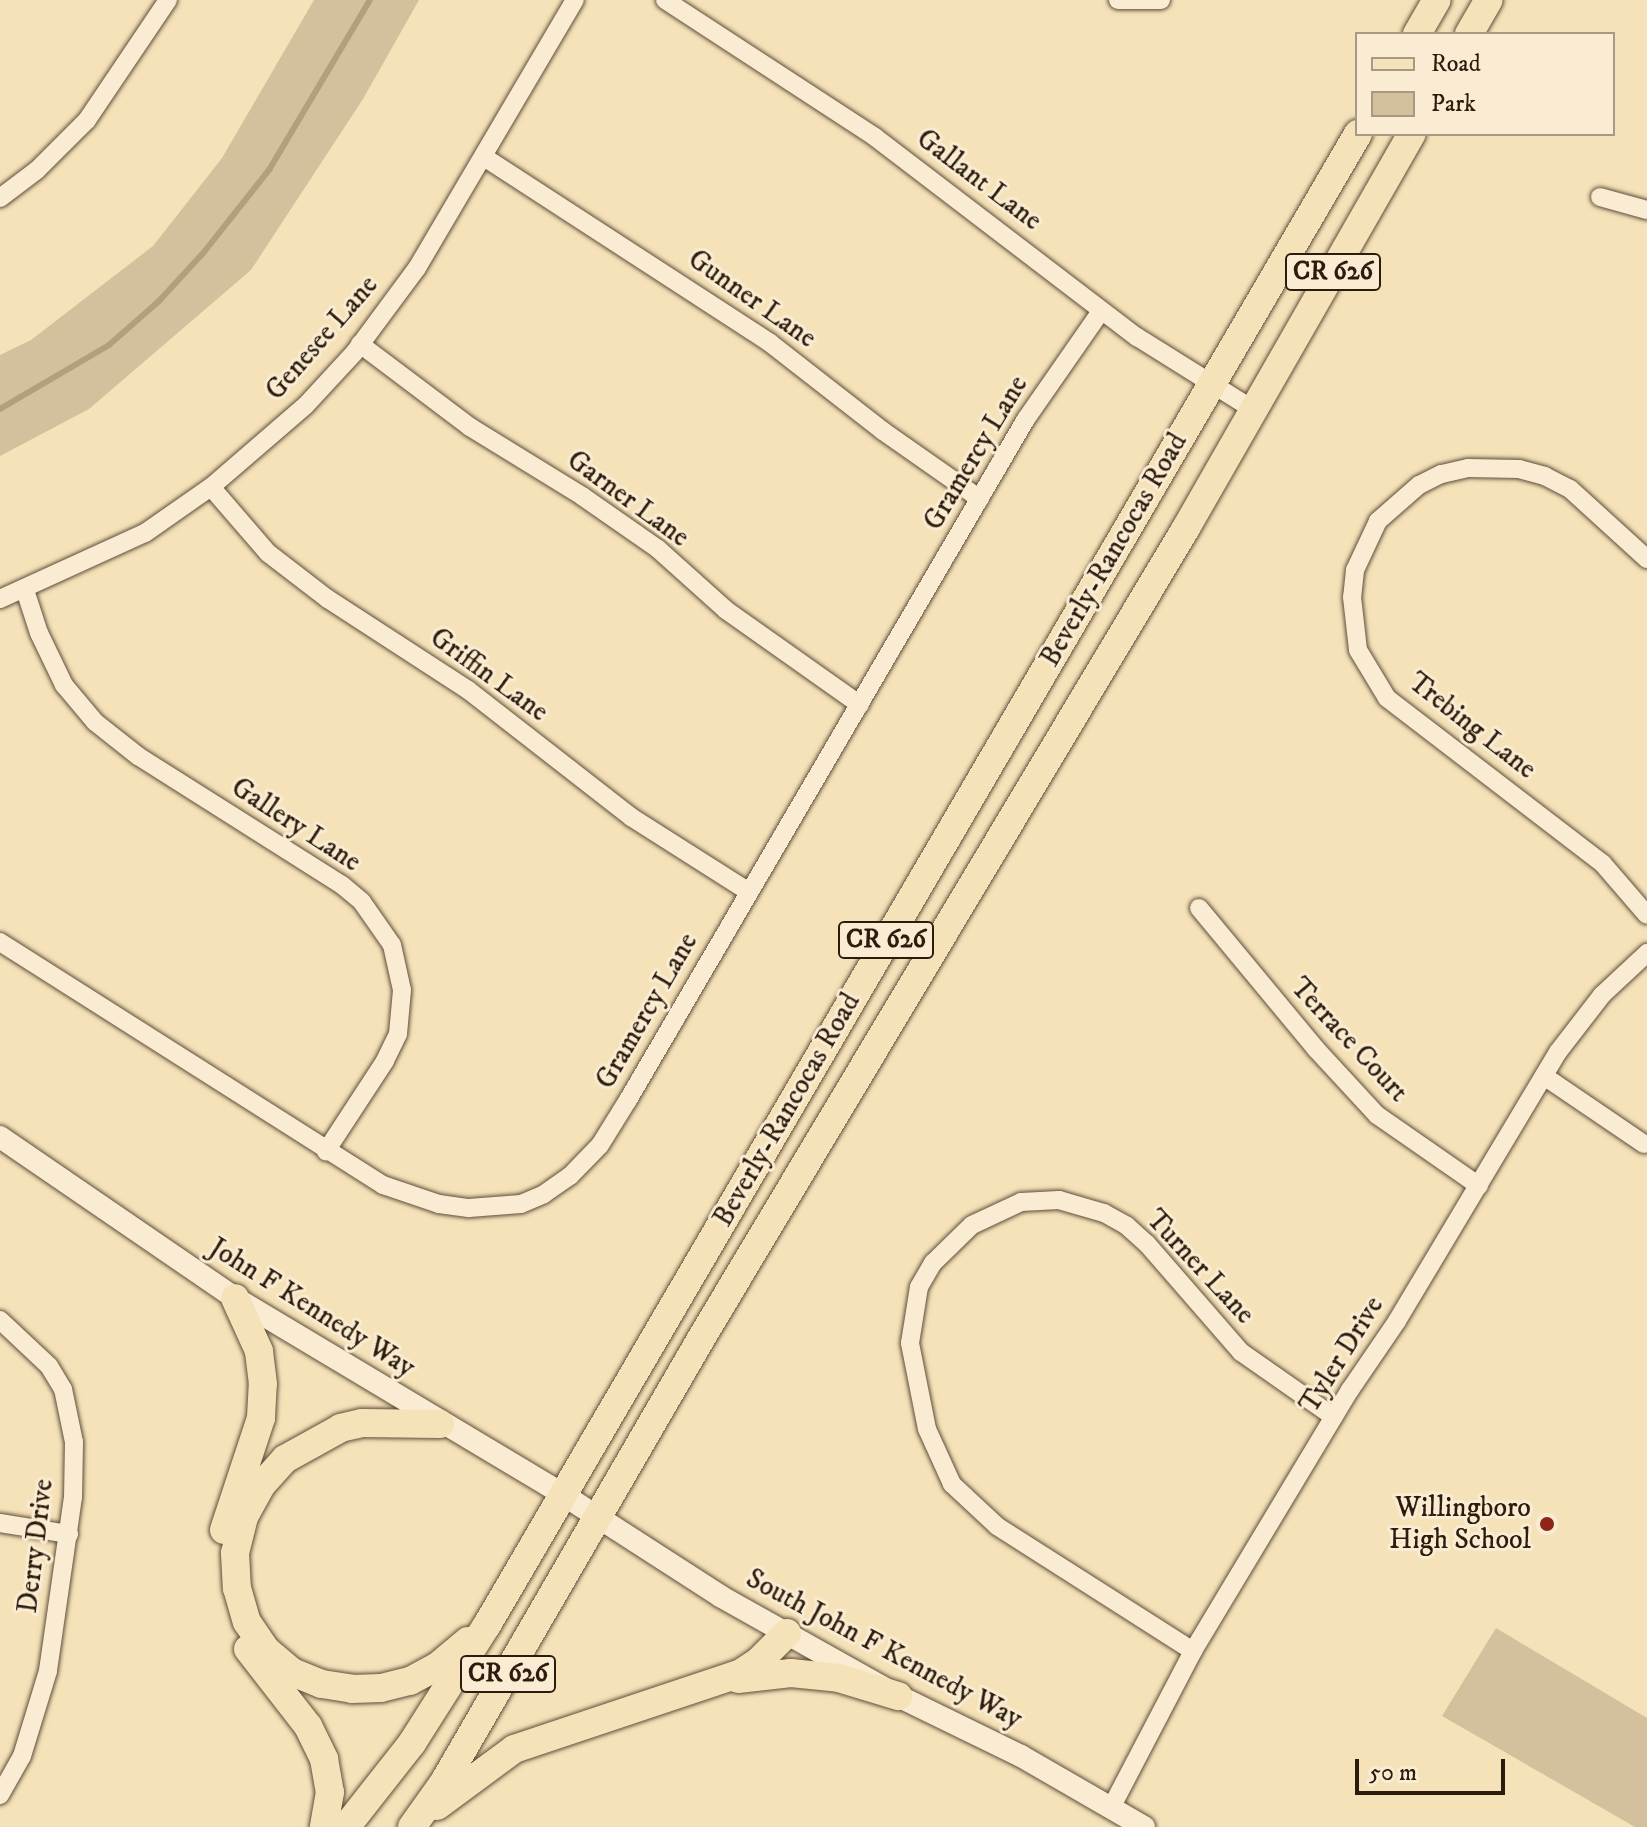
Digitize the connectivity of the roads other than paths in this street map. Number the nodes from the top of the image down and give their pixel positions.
1 (575, 0) edge
2 (665, 0) edge
3 (1118, 0) edge
4 (1161, 0) edge
5 (1437, 0) edge
6 (1489, 0) edge
7 (161, 2) edge
8 (1418, 32) edge
9 (1470, 32) edge
10 (1357, 136) edge
11 (1411, 136) edge
12 (484, 157) junction
13 (1600, 197) dead end
14 (0, 198) edge
15 (1647, 210) edge
16 (1101, 311) junction
17 (360, 344) junction
18 (1210, 385) junction
19 (1254, 410) junction
20 (211, 487) junction
21 (980, 499) junction
22 (1647, 559) edge
23 (25, 590) junction
24 (0, 599) edge
25 (860, 705) junction
26 (749, 892) junction
27 (1199, 908) dead end
28 (1647, 915) edge
29 (0, 942) edge
30 (1647, 953) edge
31 (1544, 1076) junction
32 (0, 1137) edge
33 (1644, 1144) dead end
34 (326, 1151) junction
35 (1479, 1186) junction
36 (235, 1298) junction
37 (0, 1320) edge
38 (1334, 1417) junction
39 (440, 1424) junction
40 (562, 1494) junction
41 (600, 1518) junction
42 (0, 1523) edge
43 (69, 1534) junction
44 (487, 1625) junction
45 (787, 1633) junction
46 (1193, 1651) junction
47 (717, 1682) junction
48 (898, 1696) junction
49 (0, 1795) edge
50 (1111, 1808) junction
51 (324, 1827) edge
52 (346, 1827) edge
53 (412, 1827) edge
54 (1144, 1827) edge

1 - 12 street, Genesee Lane
2 - 16 street, Gallant Lane
3 - 4 street
5 - 8 main road
6 - 9 main road
7 - 14 street
10 - 18 main road, Beverly-Rancocas Road / CR 626
11 - 19 main road, Beverly-Rancocas Road / CR 626
12 - 17 street, Genesee Lane
12 - 21 street, Gunner Lane
13 - 15 street
16 - 18 street, Gallant Lane
16 - 21 street, Gramercy Lane
17 - 20 street, Genesee Lane
17 - 25 street, Garner Lane
18 - 19 street, Gallant Lane
18 - 40 main road, Beverly-Rancocas Road / CR 626
19 - 41 main road, Beverly-Rancocas Road / CR 626
20 - 23 street, Genesee Lane
20 - 26 street, Griffin Lane
21 - 25 street, Gramercy Lane
22 - 28 street, Trebing Lane
23 - 24 street, Genesee Lane
23 - 34 street, Gallery Lane
25 - 26 street, Gramercy Lane
26 - 34 street, Gramercy Lane
27 - 35 street, Terrace Court
29 - 34 street, Gramercy Lane
30 - 31 street, Tyler Drive
31 - 33 street
31 - 35 street, Tyler Drive
32 - 36 street, John F Kennedy Way
35 - 38 street, Tyler Drive
36 - 39 street, John F Kennedy Way
36 - 51 main road
37 - 43 street, Derry Drive
38 - 46 street, Tyler Drive
38 - 46 street, Turner Lane
39 - 40 street, John F Kennedy Way
39 - 44 main road
40 - 41 street, John F Kennedy Way
40 - 44 main road, Beverly-Rancocas Road / CR 626
41 - 45 street, South John F Kennedy Way
41 - 53 main road, Beverly-Rancocas Road / CR 626
42 - 43 street
43 - 49 street, Derry Drive
44 - 52 main road, Beverly-Rancocas Road / CR 626
45 - 47 main road
45 - 48 street, South John F Kennedy Way
46 - 50 street, Tyler Drive
47 - 48 main road
47 - 53 main road
48 - 50 street, South John F Kennedy Way
50 - 54 street, South John F Kennedy Way

